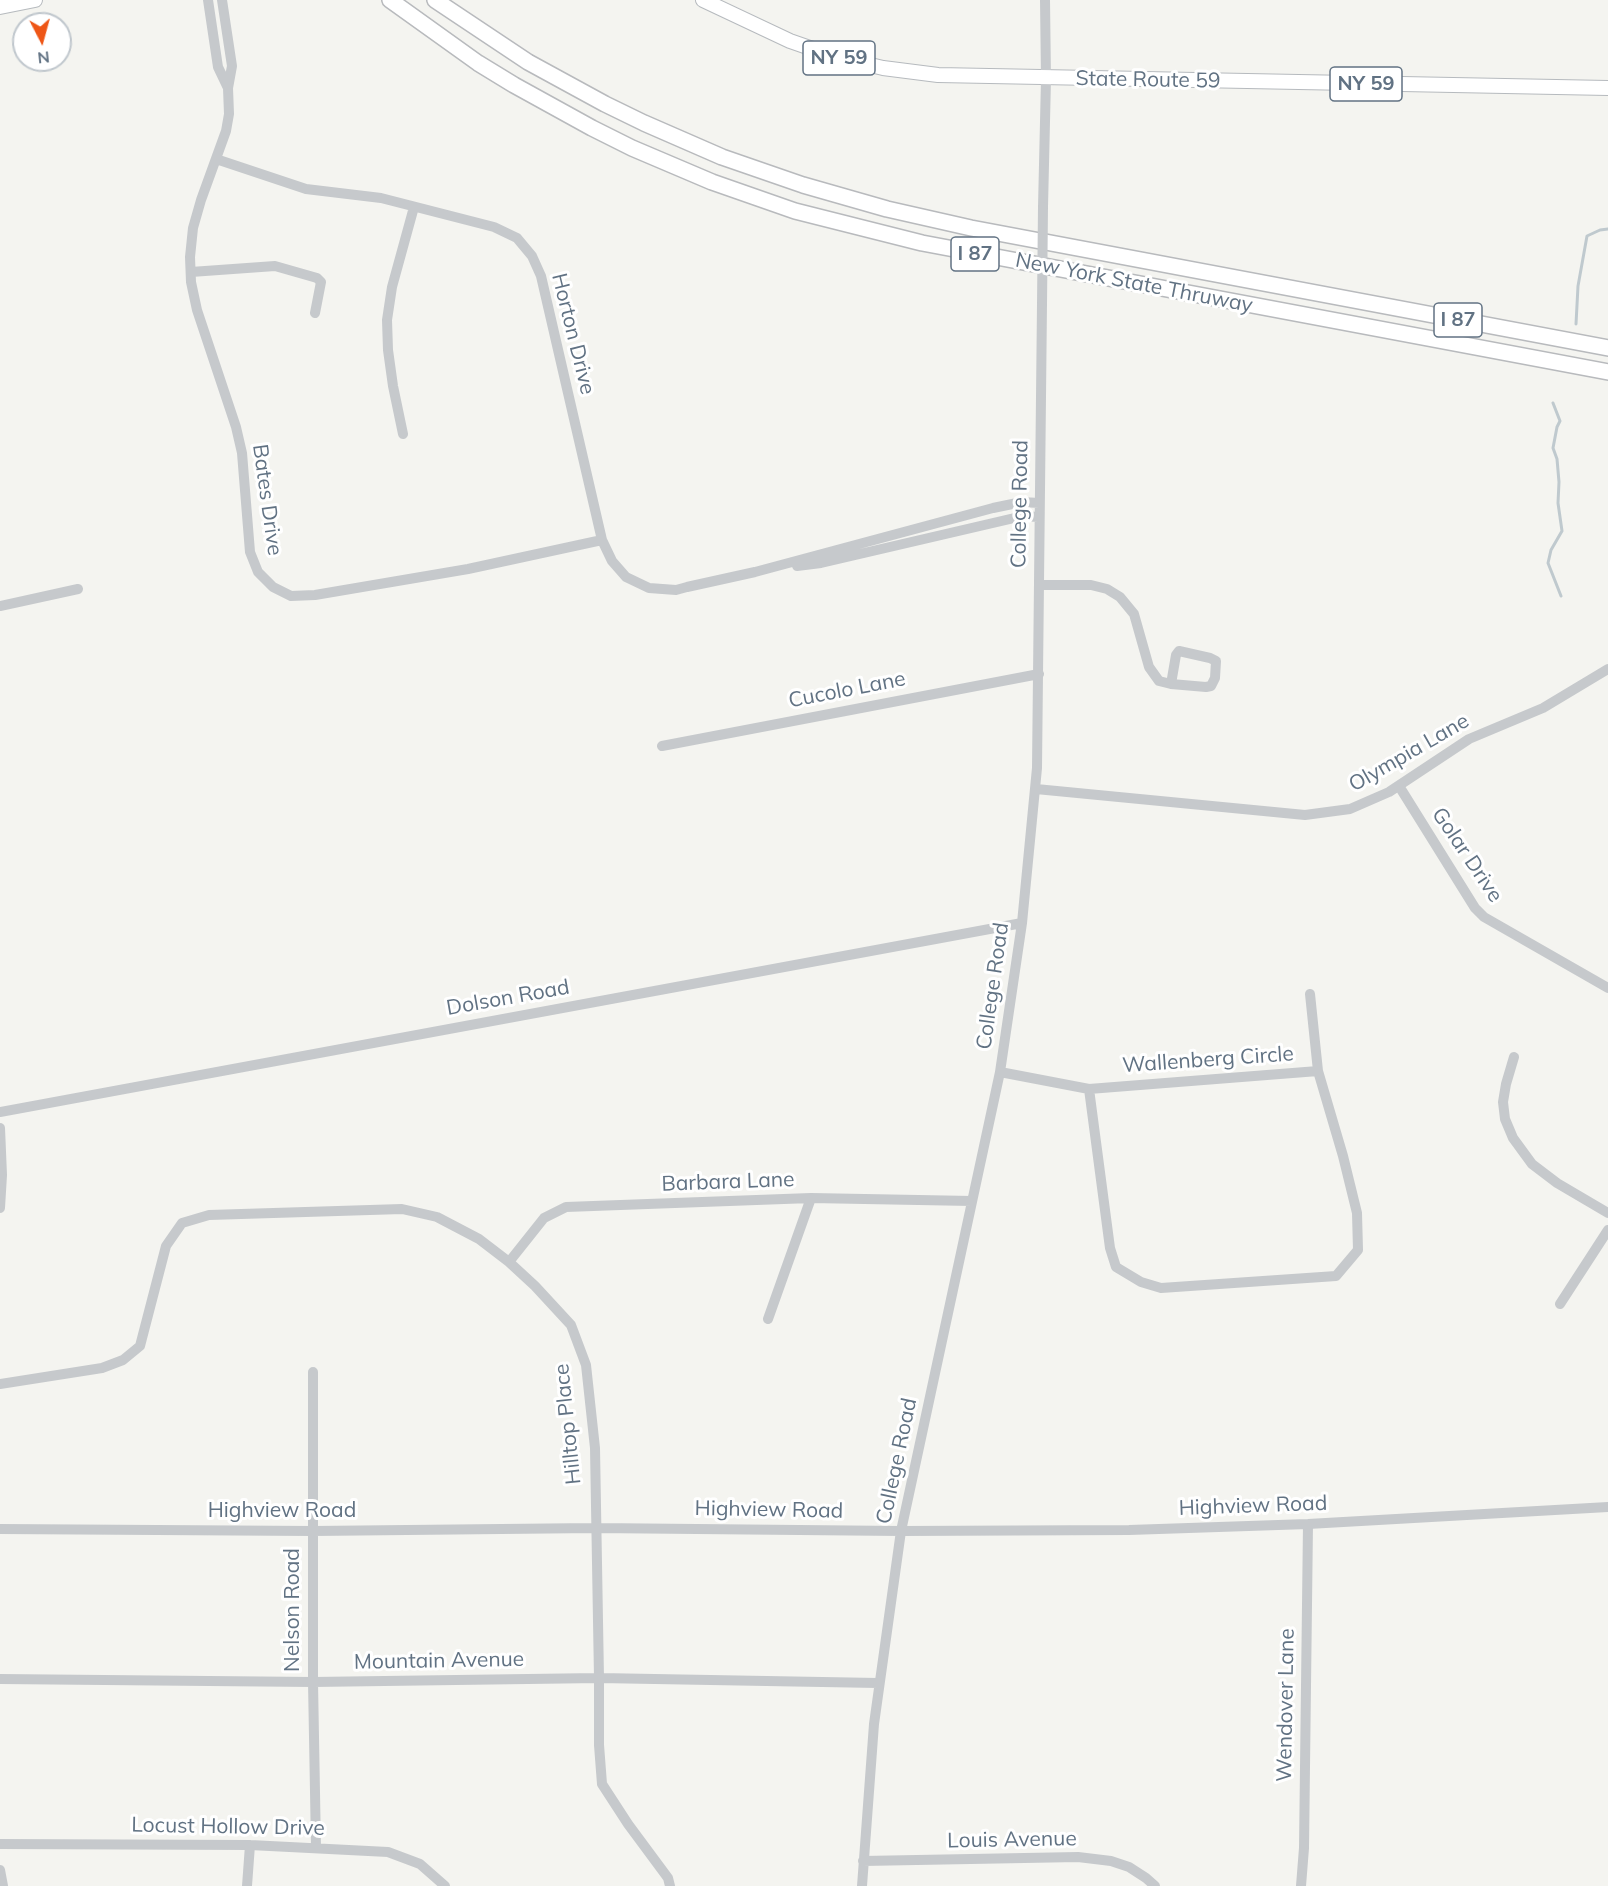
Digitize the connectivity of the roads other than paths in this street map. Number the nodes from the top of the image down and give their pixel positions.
1 (35, 0) edge
2 (208, 0) edge
3 (222, 0) edge
4 (390, 0) edge
5 (435, 0) edge
6 (702, 0) edge
7 (1045, 0) edge
8 (0, 7) edge
9 (1046, 79) junction
10 (228, 88) junction
11 (1608, 88) edge
12 (216, 159) junction
13 (414, 207) junction
14 (191, 272) junction
15 (315, 313) dead end
16 (1608, 348) edge
17 (1608, 372) edge
18 (403, 434) dead end
19 (1039, 503) junction
20 (1038, 517) junction
21 (602, 540) junction
22 (755, 572) junction
23 (1038, 585) junction
24 (78, 589) dead end
25 (0, 606) edge
26 (1608, 669) edge
27 (1039, 674) junction
28 (1171, 684) junction
29 (662, 746) dead end
30 (1399, 786) junction
31 (1036, 789) junction
32 (1022, 922) junction
33 (1608, 988) edge
34 (1310, 994) dead end
35 (1514, 1057) dead end
36 (1318, 1071) junction
37 (1000, 1072) junction
38 (1089, 1089) junction
39 (0, 1112) edge
40 (0, 1128) edge
41 (811, 1198) junction
42 (972, 1201) junction
43 (0, 1208) edge
44 (1608, 1213) edge
45 (1608, 1230) edge
46 (509, 1262) junction
47 (1560, 1304) dead end
48 (768, 1319) dead end
49 (313, 1372) dead end
50 (0, 1384) edge
51 (1608, 1507) edge
52 (1308, 1524) junction
53 (595, 1528) junction
54 (0, 1529) edge
55 (313, 1531) junction
56 (901, 1532) junction
57 (0, 1678) edge
58 (599, 1678) junction
59 (313, 1682) junction
60 (878, 1683) junction
61 (0, 1844) edge
62 (250, 1845) junction
63 (316, 1847) junction
64 (863, 1861) junction
65 (0, 1870) edge
66 (3, 1886) edge
67 (247, 1886) edge
68 (445, 1886) edge
69 (670, 1886) edge
70 (862, 1886) edge
71 (1155, 1886) edge
72 (1301, 1886) edge

1 - 8 main road
2 - 10 street, Bates Drive
3 - 10 street, Bates Drive
4 - 17 highway, New York State Thruway / I 87
5 - 16 highway, New York State Thruway / I 87
6 - 9 main road, State Route 59 / NY 59
7 - 9 street, College Road
9 - 11 main road, State Route 59 / NY 59
9 - 19 street, College Road, bridge
10 - 12 street, Bates Drive
12 - 13 street, Horton Drive
12 - 14 street, Bates Drive
13 - 18 street
13 - 21 street, Horton Drive
14 - 15 street
14 - 21 street, Bates Drive
19 - 20 street, College Road
19 - 22 street, Horton Drive
20 - 22 street, Horton Drive
20 - 23 street, College Road
21 - 22 street, Horton Drive
23 - 27 street, College Road
23 - 28 street
24 - 25 street
26 - 30 street, Olympia Lane
27 - 29 street, Cucolo Lane
27 - 31 street, College Road
28 - 28 street
30 - 31 street, Olympia Lane
30 - 33 street, Golar Drive
31 - 32 street, College Road
32 - 37 street, College Road
32 - 39 street, Dolson Road
34 - 36 street
35 - 44 street
36 - 38 street, Wallenberg Circle
36 - 38 street, Wallenberg Circle
37 - 38 street, Wallenberg Circle
37 - 42 street, College Road
40 - 43 street
41 - 42 street, Barbara Lane
41 - 46 street, Barbara Lane
41 - 48 street
42 - 56 street, College Road
45 - 47 street
46 - 50 street, Hilltop Place
46 - 53 street, Hilltop Place
49 - 55 street, Nelson Road
51 - 52 street, Highview Road
52 - 56 street, Highview Road
52 - 72 street, Wendover Lane
53 - 55 street, Highview Road
53 - 56 street, Highview Road
53 - 58 street, Hilltop Place
54 - 55 street, Highview Road
55 - 59 street, Nelson Road
56 - 60 street, College Road
57 - 59 street, Mountain Avenue
58 - 59 street, Mountain Avenue
58 - 60 street, Mountain Avenue
58 - 69 street, Hilltop Place
59 - 63 street, Nelson Road
60 - 64 street, College Road
61 - 62 street, Locust Hollow Drive
62 - 63 street, Locust Hollow Drive
62 - 67 street
63 - 68 street, Locust Hollow Drive
64 - 70 street, College Road
64 - 71 street, Louis Avenue
65 - 66 street

